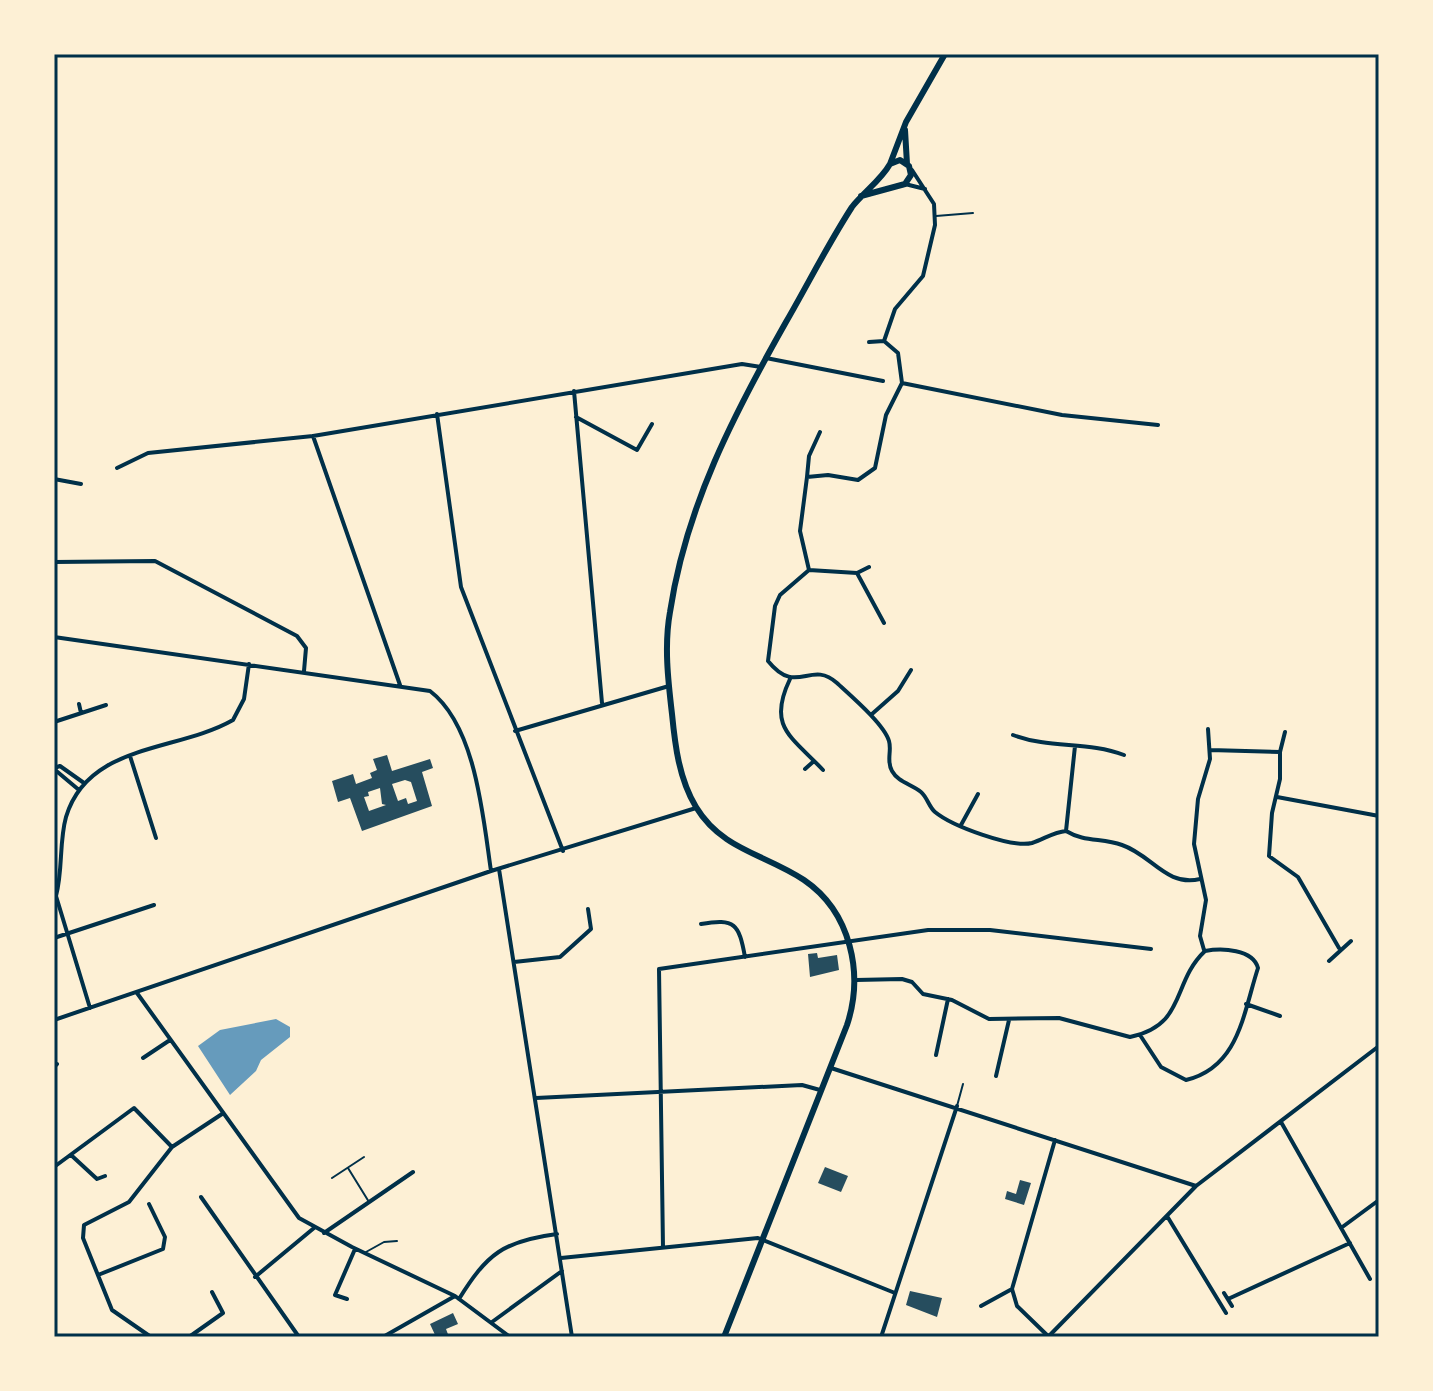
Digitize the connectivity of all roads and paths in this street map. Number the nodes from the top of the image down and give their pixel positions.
1 (945, 54) edge
2 (906, 122) junction
3 (890, 164) junction
4 (908, 166) junction
5 (886, 173) junction
6 (905, 184) junction
7 (895, 185) junction
8 (927, 190) junction
9 (861, 196) junction
10 (973, 213) dead end
11 (936, 216) junction
12 (884, 341) junction
13 (869, 342) dead end
14 (766, 358) junction
15 (761, 367) junction
16 (883, 381) dead end
17 (902, 383) junction
18 (574, 391) junction
19 (437, 413) junction
20 (576, 417) junction
21 (652, 424) dead end
22 (1158, 425) dead end
23 (820, 432) dead end
24 (313, 436) junction
25 (117, 468) dead end
26 (807, 477) junction
27 (54, 479) edge
28 (81, 484) dead end
29 (54, 562) edge
30 (869, 567) dead end
31 (809, 570) junction
32 (857, 573) junction
33 (884, 623) dead end
34 (54, 637) edge
35 (249, 663) junction
36 (911, 670) dead end
37 (304, 671) junction
38 (790, 679) junction
39 (400, 685) junction
40 (669, 686) junction
41 (602, 703) junction
42 (79, 704) dead end
43 (106, 705) dead end
44 (81, 713) junction
45 (872, 714) junction
46 (54, 722) edge
47 (1208, 729) dead end
48 (515, 731) junction
49 (1285, 732) dead end
50 (1013, 735) dead end
51 (1075, 746) junction
52 (1210, 750) junction
53 (1280, 752) junction
54 (1124, 755) dead end
55 (130, 756) junction
56 (814, 761) junction
57 (54, 768) edge
58 (805, 769) dead end
59 (823, 770) dead end
60 (84, 783) junction
61 (79, 790) junction
62 (978, 794) dead end
63 (1277, 797) junction
64 (696, 808) junction
65 (1379, 816) edge
66 (961, 825) junction
67 (1066, 831) junction
68 (156, 838) dead end
69 (563, 851) junction
70 (499, 869) junction
71 (491, 871) junction
72 (1200, 879) junction
73 (55, 895) edge
74 (154, 905) dead end
75 (588, 909) dead end
76 (701, 924) dead end
77 (69, 934) junction
78 (54, 938) edge
79 (1351, 941) dead end
80 (848, 942) junction
81 (1339, 948) junction
82 (1151, 949) dead end
83 (1205, 951) junction
84 (745, 957) junction
85 (1329, 961) dead end
86 (514, 962) junction
87 (856, 980) junction
88 (137, 993) junction
89 (948, 999) junction
90 (1246, 1004) junction
91 (90, 1008) junction
92 (1280, 1016) dead end
93 (1009, 1019) junction
94 (54, 1020) edge
95 (1140, 1035) junction
96 (170, 1040) junction
97 (1379, 1046) edge
98 (936, 1055) dead end
99 (143, 1058) dead end
100 (831, 1068) junction
101 (996, 1076) dead end
102 (963, 1084) dead end
103 (821, 1091) junction
104 (660, 1093) junction
105 (536, 1098) junction
106 (957, 1106) junction
107 (222, 1114) junction
108 (1281, 1122) junction
109 (1055, 1140) junction
110 (172, 1147) junction
111 (71, 1155) junction
112 (364, 1157) dead end
113 (54, 1167) edge
114 (348, 1168) junction
115 (413, 1172) dead end
116 (105, 1176) dead end
117 (332, 1178) dead end
118 (1196, 1186) junction
119 (201, 1197) dead end
120 (1379, 1200) edge
121 (370, 1203) junction
122 (149, 1204) dead end
123 (1167, 1215) junction
124 (314, 1228) junction
125 (1341, 1228) junction
126 (324, 1233) junction
127 (557, 1234) junction
128 (764, 1240) junction
129 (397, 1241) dead end
130 (1350, 1243) junction
131 (663, 1247) junction
132 (355, 1249) junction
133 (365, 1253) junction
134 (560, 1258) junction
135 (562, 1271) junction
136 (98, 1275) junction
137 (255, 1277) junction
138 (1370, 1279) dead end
139 (1012, 1289) junction
140 (212, 1292) dead end
141 (895, 1293) junction
142 (1224, 1293) dead end
143 (457, 1297) junction
144 (347, 1299) dead end
145 (1228, 1299) junction
146 (981, 1306) dead end
147 (1232, 1306) dead end
148 (1226, 1313) dead end
149 (492, 1322) junction
150 (151, 1337) edge
151 (189, 1337) edge
152 (299, 1337) edge
153 (383, 1337) edge
154 (510, 1337) edge
155 (572, 1337) edge
156 (724, 1337) edge
157 (881, 1337) edge
158 (1048, 1337) edge

1 - 2 main road
2 - 3 main road
2 - 4 main road
3 - 4 main road
3 - 5 main road
4 - 6 main road
4 - 8 street
5 - 7 main road
5 - 9 main road
6 - 7 main road
6 - 8 street
7 - 9 main road
8 - 11 street
9 - 14 main road
10 - 11 lane
11 - 12 street
12 - 13 street
12 - 17 street
14 - 15 main road
14 - 16 street
15 - 18 street
15 - 40 main road
17 - 22 street
17 - 26 street
18 - 19 street
18 - 20 street
19 - 24 street
19 - 48 street
20 - 21 street
20 - 41 street
23 - 26 street
24 - 25 street
24 - 39 street
26 - 31 street
27 - 28 street
29 - 37 street
30 - 32 street
31 - 32 street
31 - 38 street
32 - 33 street
34 - 35 street
35 - 37 street
35 - 55 street
36 - 45 street
37 - 39 street
38 - 45 street
38 - 56 street
39 - 71 street
40 - 41 street
40 - 64 main road
41 - 48 street
42 - 44 street
43 - 44 street
44 - 46 street
45 - 66 street
47 - 52 street
48 - 69 street
49 - 53 street
50 - 51 street
51 - 54 street
51 - 67 street
52 - 53 street
52 - 72 street
53 - 63 street
55 - 60 street
55 - 68 street
56 - 58 street
56 - 59 street
57 - 60 street
57 - 61 street
60 - 61 street
61 - 73 street
62 - 66 street
63 - 65 street
63 - 81 street
64 - 69 street
64 - 80 main road
66 - 67 street
67 - 72 street
69 - 70 street
70 - 71 street
70 - 86 street
71 - 88 street
72 - 83 street
73 - 77 street
74 - 77 street
75 - 86 street
76 - 84 street
77 - 78 street
77 - 91 street
79 - 81 street
80 - 82 street
80 - 84 street
80 - 87 main road
81 - 85 street
83 - 90 street
83 - 95 street
84 - 104 street
86 - 105 street
87 - 89 street
87 - 100 main road
88 - 91 street
88 - 96 street
89 - 93 street
89 - 98 street
90 - 92 street
90 - 95 street
91 - 94 street
93 - 95 street
93 - 101 street
96 - 99 street
96 - 107 street
97 - 108 street
100 - 103 main road
100 - 106 street
102 - 106 lane
103 - 104 street
103 - 128 main road
104 - 105 street
104 - 131 street
105 - 127 street
106 - 109 street
106 - 141 street
107 - 110 street
107 - 124 street
108 - 118 street
108 - 125 street
109 - 118 street
109 - 139 street
110 - 111 street
110 - 136 street
111 - 113 street
111 - 116 street
112 - 114 lane
114 - 117 lane
114 - 121 lane
115 - 121 street
118 - 123 street
119 - 137 street
120 - 125 street
121 - 126 street
122 - 136 street
123 - 148 street
123 - 158 street
124 - 126 street
124 - 137 street
125 - 130 street
126 - 132 street
127 - 134 street
127 - 143 street
128 - 131 street
128 - 141 street
128 - 156 main road
129 - 133 lane
130 - 138 street
130 - 145 street
131 - 134 street
132 - 133 street
132 - 144 street
133 - 143 street
134 - 135 street
135 - 149 street
135 - 155 street
136 - 150 street
137 - 152 street
139 - 146 street
139 - 158 street
140 - 151 street
141 - 157 street
142 - 145 street
143 - 149 street
143 - 153 street
145 - 147 street
149 - 154 street

